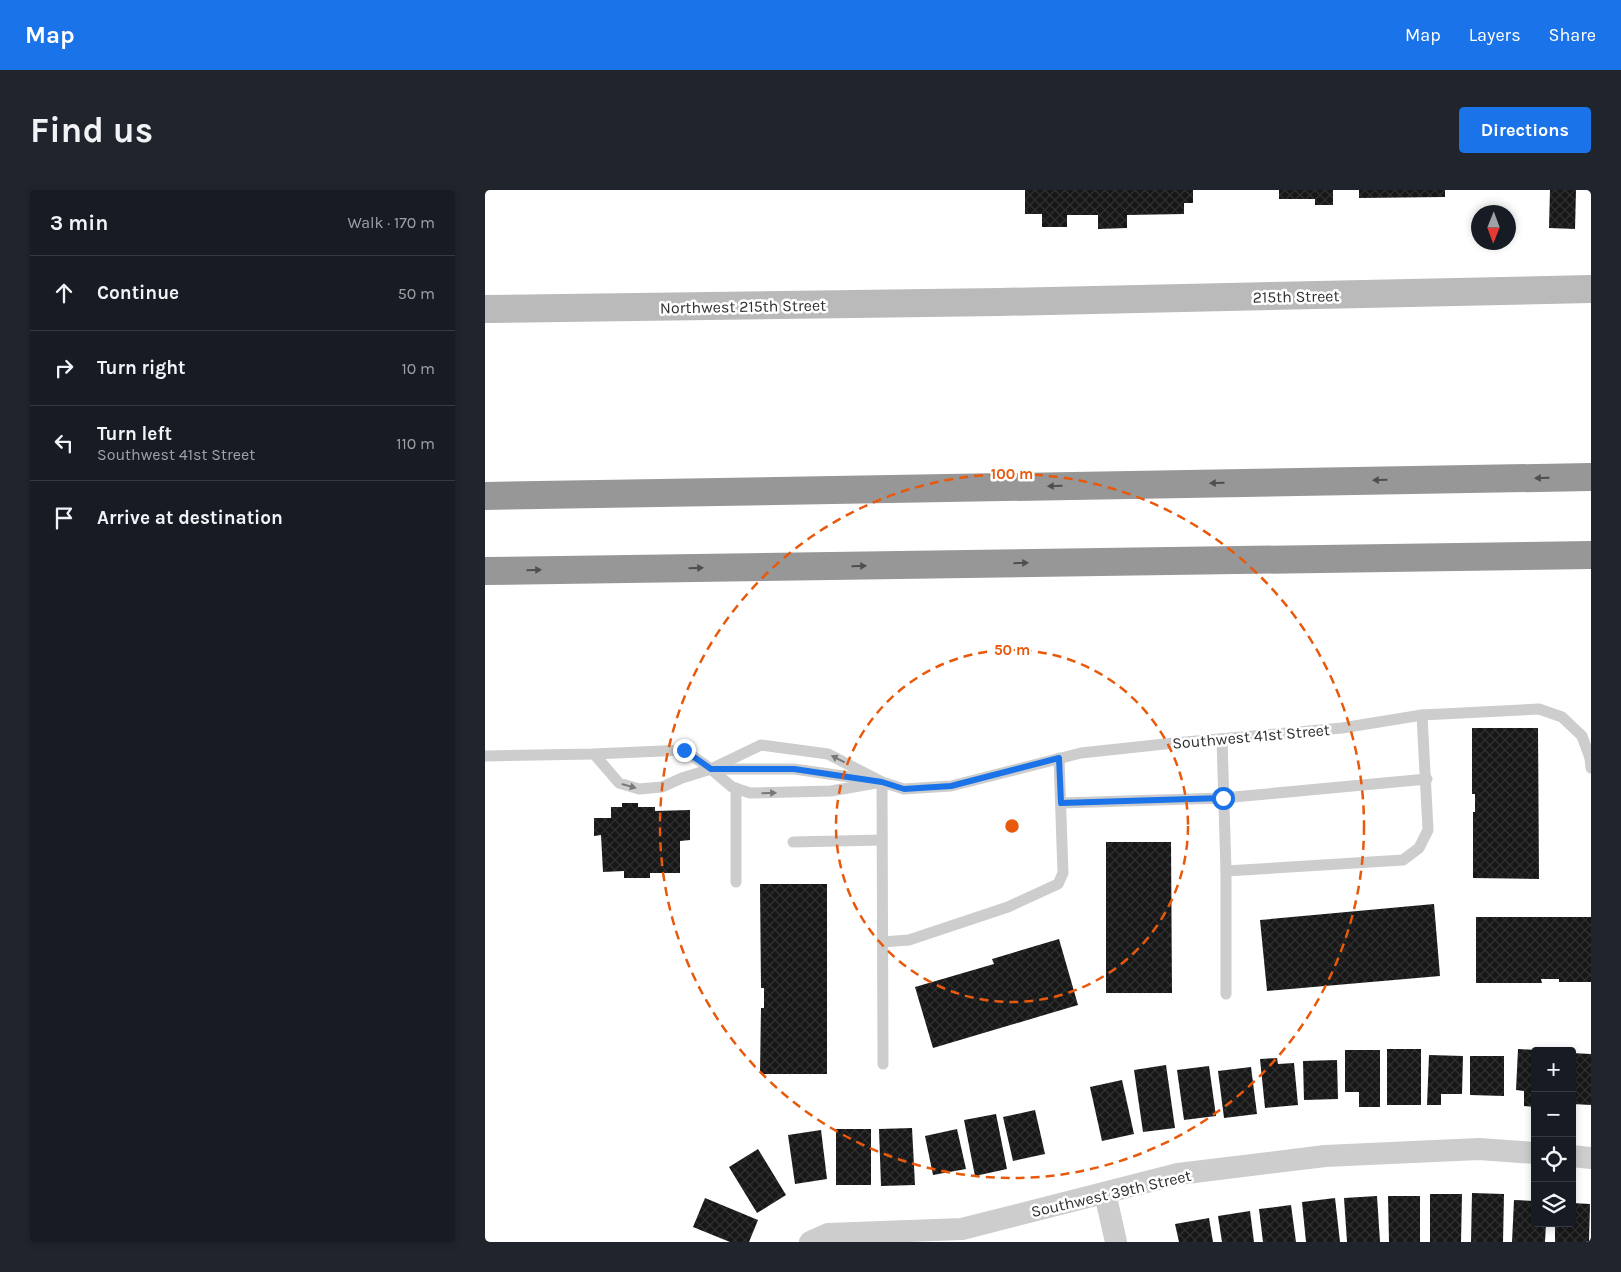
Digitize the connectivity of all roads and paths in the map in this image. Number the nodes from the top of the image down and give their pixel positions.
1 (1591, 289) edge
2 (1000, 302) joint
3 (485, 309) edge
4 (1591, 477) edge
5 (485, 496) edge
6 (1591, 555) edge
7 (485, 571) edge
8 (1423, 715) junction
9 (1222, 739) junction
10 (594, 754) junction
11 (485, 756) edge
12 (1059, 758) junction
13 (1591, 768) edge
14 (711, 769) junction
15 (1427, 779) junction
16 (882, 782) junction
17 (736, 788) junction
18 (1223, 798) junction
19 (1061, 803) junction
20 (882, 840) junction
21 (793, 842) dead end
22 (1226, 871) junction
23 (736, 882) dead end
24 (882, 942) junction
25 (1226, 994) dead end
26 (883, 1064) dead end
27 (1531, 1153) edge
28 (1576, 1156) edge
29 (1591, 1158) edge
30 (1105, 1193) junction
31 (810, 1242) edge
32 (1116, 1242) edge

1 - 2 street, 215th Street
2 - 3 street, Northwest 215th Street
4 -> 5 highway
7 -> 6 highway
8 - 9 lane, Southwest 41st Street
8 - 13 lane, Southwest 41st Street
8 - 15 lane
9 - 12 lane, Southwest 41st Street
9 - 18 lane
10 - 11 lane, Southwest 41st Street
10 - 14 lane, Southwest 41st Street
10 -> 14 lane
12 - 16 lane, Southwest 41st Street
12 - 19 lane
14 - 16 lane, Southwest 41st Street
16 -> 14 lane, Southwest 41st Street
14 - 17 lane, Southwest 41st Street
15 - 18 lane
15 - 22 lane
17 -> 16 lane, Southwest 41st Street
16 - 20 lane
17 - 23 lane
18 - 19 lane
18 - 22 lane
19 - 24 lane
20 - 21 lane
20 - 24 lane
22 - 25 lane
24 - 26 lane
27 - 30 street, Southwest 39th Street
28 - 29 street
30 - 31 street, Southwest 39th Street
30 - 32 street

